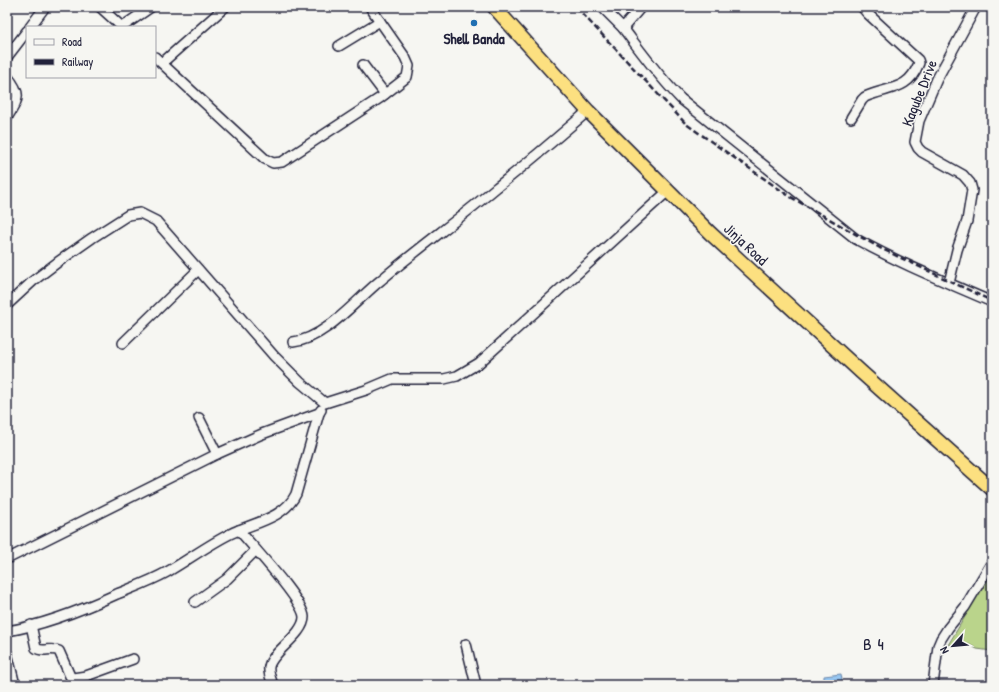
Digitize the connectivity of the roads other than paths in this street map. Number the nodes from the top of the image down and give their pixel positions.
1 (45, 7) edge
2 (100, 7) edge
3 (151, 7) edge
4 (225, 7) edge
5 (370, 7) edge
6 (494, 7) edge
7 (602, 7) edge
8 (641, 7) edge
9 (862, 7) edge
10 (976, 7) edge
11 (380, 21) junction
12 (31, 26) edge
13 (121, 26) edge
14 (123, 26) edge
15 (623, 28) junction
16 (26, 32) edge
17 (339, 46) dead end
18 (7, 57) edge
19 (158, 60) edge
20 (363, 65) dead end
21 (7, 76) edge
22 (385, 94) junction
23 (588, 111) junction
24 (7, 118) edge
25 (851, 118) dead end
26 (668, 191) junction
27 (198, 270) junction
28 (949, 283) junction
29 (7, 301) edge
30 (992, 302) edge
31 (293, 342) dead end
32 (123, 343) dead end
33 (325, 403) junction
34 (319, 413) junction
35 (199, 418) dead end
36 (217, 454) junction
37 (992, 489) edge
38 (239, 530) junction
39 (256, 550) junction
40 (7, 559) edge
41 (992, 562) edge
42 (195, 602) dead end
43 (31, 625) junction
44 (7, 631) edge
45 (466, 644) dead end
46 (7, 653) edge
47 (133, 659) dead end
48 (12, 681) edge
49 (273, 685) edge
50 (476, 685) edge
51 (933, 685) edge

1 - 12 street
2 - 13 street
3 - 14 street
4 - 19 street
5 - 11 street
6 - 23 highway, Jinja Road
7 - 15 street
8 - 15 street
9 - 25 street
10 - 28 street, Kagube Drive
11 - 17 street
11 - 22 street
15 - 28 street
16 - 18 street
19 - 22 street
20 - 22 street
21 - 24 street
23 - 26 highway, Jinja Road
23 - 31 street
26 - 33 street
26 - 37 highway, Jinja Road
27 - 29 street
27 - 32 street
27 - 33 street
28 - 30 street
33 - 34 street
34 - 36 street
34 - 38 street
35 - 36 street
36 - 40 street
38 - 39 street
38 - 43 street
39 - 42 street
39 - 49 street
41 - 51 street
43 - 44 street
43 - 47 street
45 - 50 street
46 - 48 street

